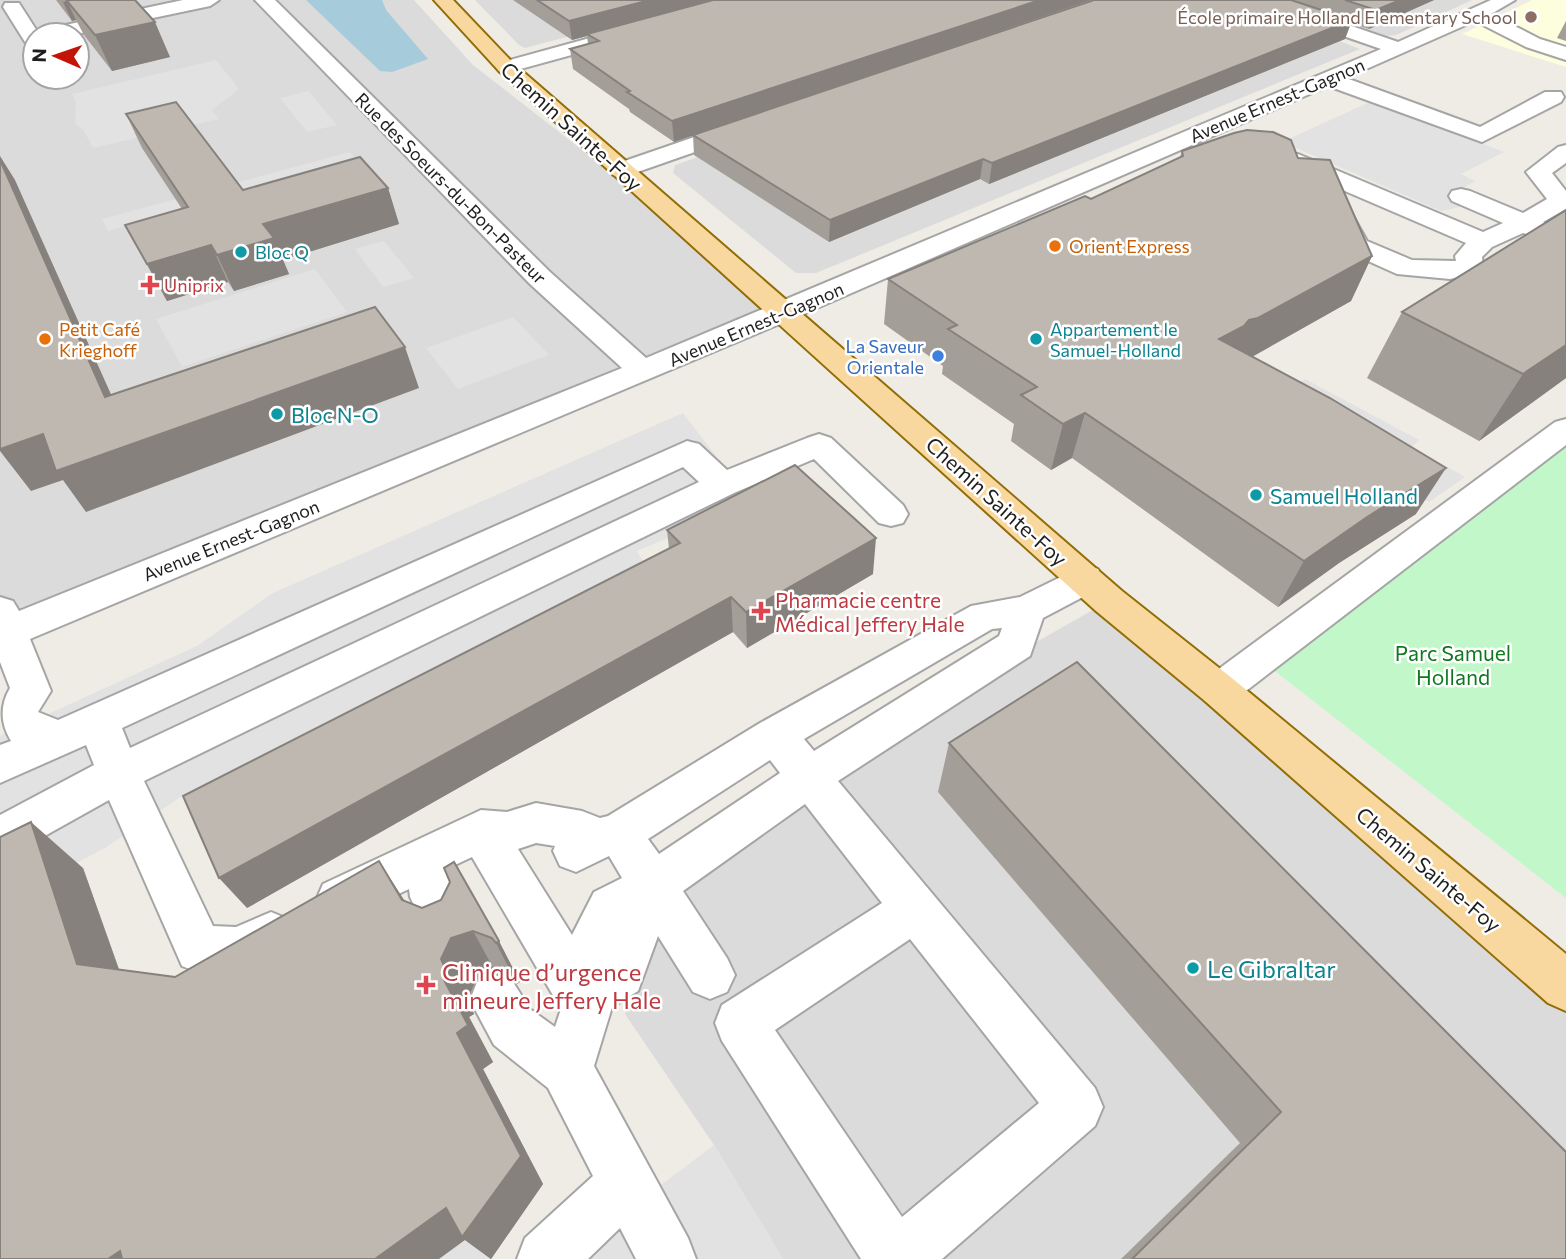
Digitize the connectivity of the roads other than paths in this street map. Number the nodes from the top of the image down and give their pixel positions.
1 (210, 0) edge
2 (264, 0) edge
3 (443, 0) edge
4 (1258, 0) edge
5 (1506, 0) edge
6 (12, 7) dead end
7 (1476, 14) junction
8 (24, 21) edge
9 (91, 25) edge
10 (639, 30) edge
11 (21, 40) edge
12 (11, 42) dead end
13 (1399, 49) junction
14 (1566, 54) edge
15 (506, 67) junction
16 (1329, 79) junction
17 (1553, 97) dead end
18 (756, 123) edge
19 (1207, 129) junction
20 (1235, 142) edge
21 (1566, 152) edge
22 (621, 170) junction
23 (1339, 197) junction
24 (1460, 201) dead end
25 (1522, 225) junction
26 (1566, 238) edge
27 (1475, 249) junction
28 (784, 312) junction
29 (643, 371) junction
30 (1566, 429) edge
31 (722, 485) junction
32 (891, 514) dead end
33 (1085, 579) junction
34 (1027, 610) junction
35 (2, 626) edge
36 (1219, 690) junction
37 (97, 719) junction
38 (775, 735) junction
39 (46, 738) junction
40 (0, 765) edge
41 (119, 773) junction
42 (810, 776) junction
43 (494, 831) junction
44 (608, 836) junction
45 (0, 838) edge
46 (429, 855) junction
47 (642, 892) junction
48 (916, 908) junction
49 (448, 925) edge
50 (710, 975) dead end
51 (1566, 986) edge
52 (590, 999) junction
53 (495, 1000) dead end
54 (567, 1069) junction
55 (627, 1183) junction
56 (546, 1259) edge
57 (667, 1259) edge
58 (896, 1259) edge

1 - 9 street
2 - 29 street, Rue des Soeurs-du-Bon-Pasteur
3 - 15 main road, Chemin Sainte-Foy
4 - 13 street
5 - 7 street, Avenue Ernest-Gagnon
6 - 8 street
7 - 13 street, Avenue Ernest-Gagnon
7 - 14 street
10 - 15 street
11 - 12 street
13 - 16 street, Avenue Ernest-Gagnon
15 - 22 main road, Chemin Sainte-Foy
16 - 17 street
16 - 19 street, Avenue Ernest-Gagnon
18 - 22 street
19 - 20 street
19 - 28 street, Avenue Ernest-Gagnon
21 - 25 street
22 - 28 main road, Chemin Sainte-Foy
23 - 27 street
23 - 27 street
23 - 27 street
24 - 25 street
25 - 26 street
25 - 27 street
28 - 29 street, Avenue Ernest-Gagnon
28 - 33 main road, Chemin Sainte-Foy
29 - 35 street, Avenue Ernest-Gagnon
30 - 36 street
31 - 32 street
31 - 37 street
31 - 41 street
33 - 34 street
33 - 36 main road, Chemin Sainte-Foy
34 - 38 street
34 - 42 street
35 - 39 street
36 - 51 main road, Chemin Sainte-Foy
37 - 39 street
37 - 41 street
38 - 42 street
38 - 44 street
39 - 40 street
41 - 45 street
41 - 46 street
42 - 47 street
42 - 48 street
43 - 44 street
43 - 46 street
43 - 52 street
44 - 47 street
46 - 49 street
47 - 50 street
47 - 52 street
48 - 58 street
48 - 58 street
52 - 54 street
53 - 54 street
54 - 55 street
55 - 56 street
55 - 57 street

